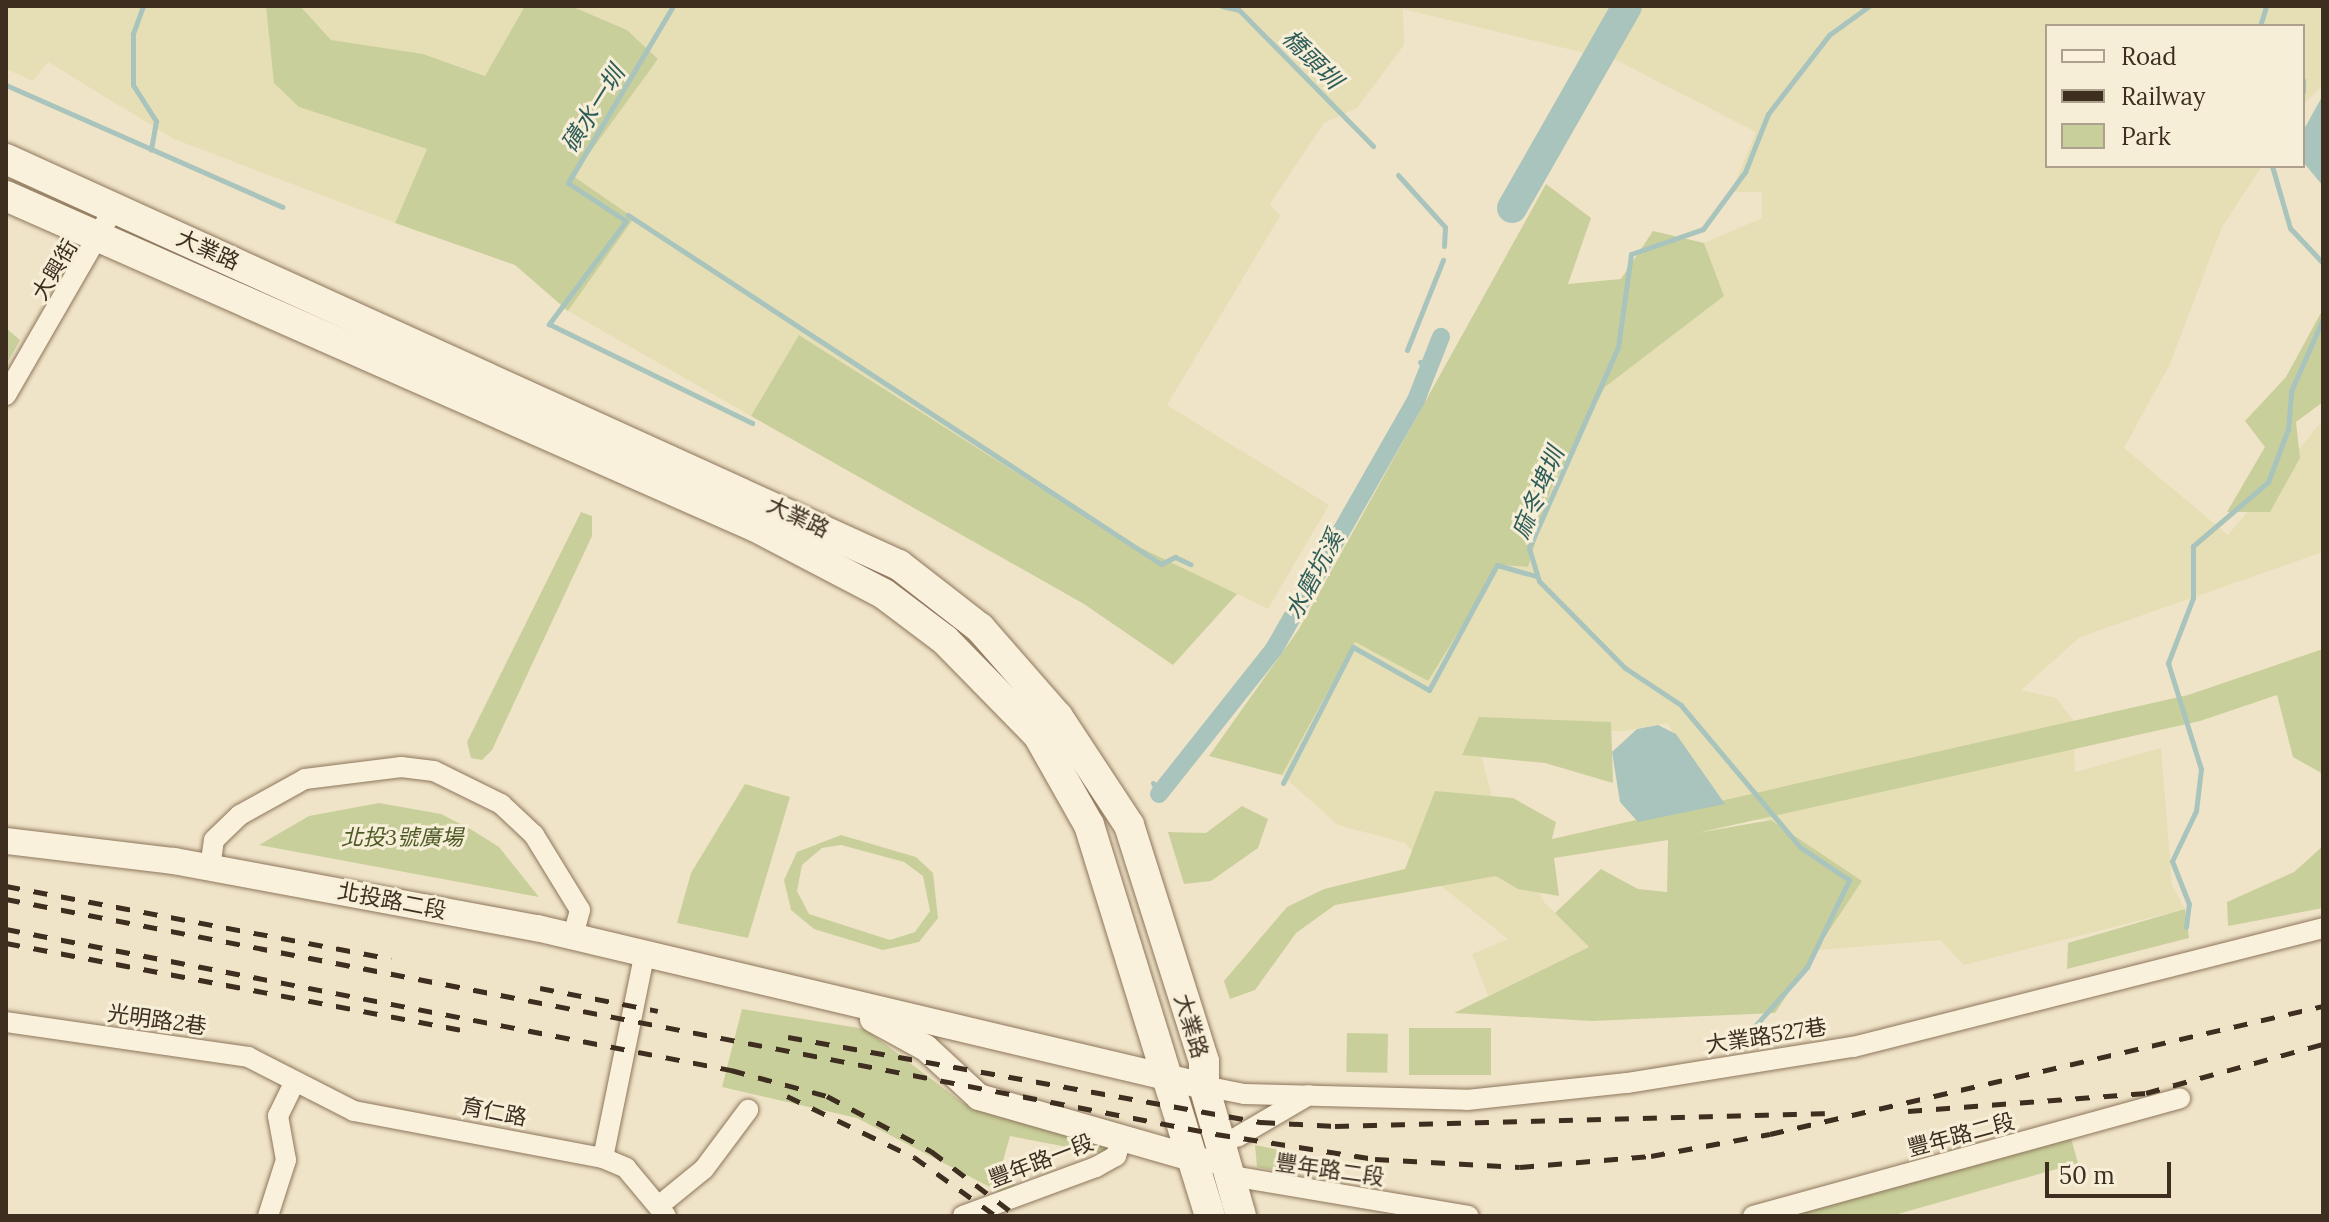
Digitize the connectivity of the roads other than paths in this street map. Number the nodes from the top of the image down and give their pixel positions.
1 (6, 159) edge
2 (6, 196) edge
3 (114, 208) junction
4 (102, 238) junction
5 (6, 395) edge
6 (6, 841) edge
7 (210, 868) junction
8 (2323, 928) edge
9 (573, 936) junction
10 (645, 952) junction
11 (834, 1001) junction
12 (6, 1022) edge
13 (1171, 1077) junction
14 (294, 1083) junction
15 (1204, 1086) junction
16 (1313, 1093) junction
17 (2180, 1098) dead end
18 (748, 1110) dead end
19 (1122, 1136) junction
20 (1237, 1137) dead end
21 (1194, 1155) junction
22 (603, 1158) junction
23 (1232, 1176) junction
24 (663, 1210) edge
25 (268, 1216) edge
26 (963, 1216) edge
27 (1210, 1216) edge
28 (1241, 1216) edge
29 (1469, 1216) edge
30 (1753, 1216) edge

1 - 3 main road, 大業路
2 - 4 main road, 大業路
3 - 4 street, 大興街
3 - 15 main road, 大業路
4 - 5 street, 大興街
4 - 13 main road, 大業路
6 - 7 street, 北投路二段
7 - 9 street, 北投路二段
7 - 9 street
8 - 16 street, 大業路527巷
9 - 10 street, 北投路二段
10 - 11 street, 北投路二段
10 - 22 street
11 - 13 street
11 - 19 street
12 - 14 street, 光明路2巷
13 - 15 street
13 - 21 main road, 大業路
14 - 22 street, 育仁路
14 - 25 street
15 - 16 street, 大業路527巷
15 - 23 main road, 大業路
16 - 20 street
17 - 30 street, 豐年路二段
18 - 24 street
19 - 21 street
19 - 26 street, 豐年路一段
21 - 23 street
21 - 27 main road, 大業路
22 - 24 street, 育仁路
23 - 28 main road, 大業路
23 - 29 street, 豐年路二段

